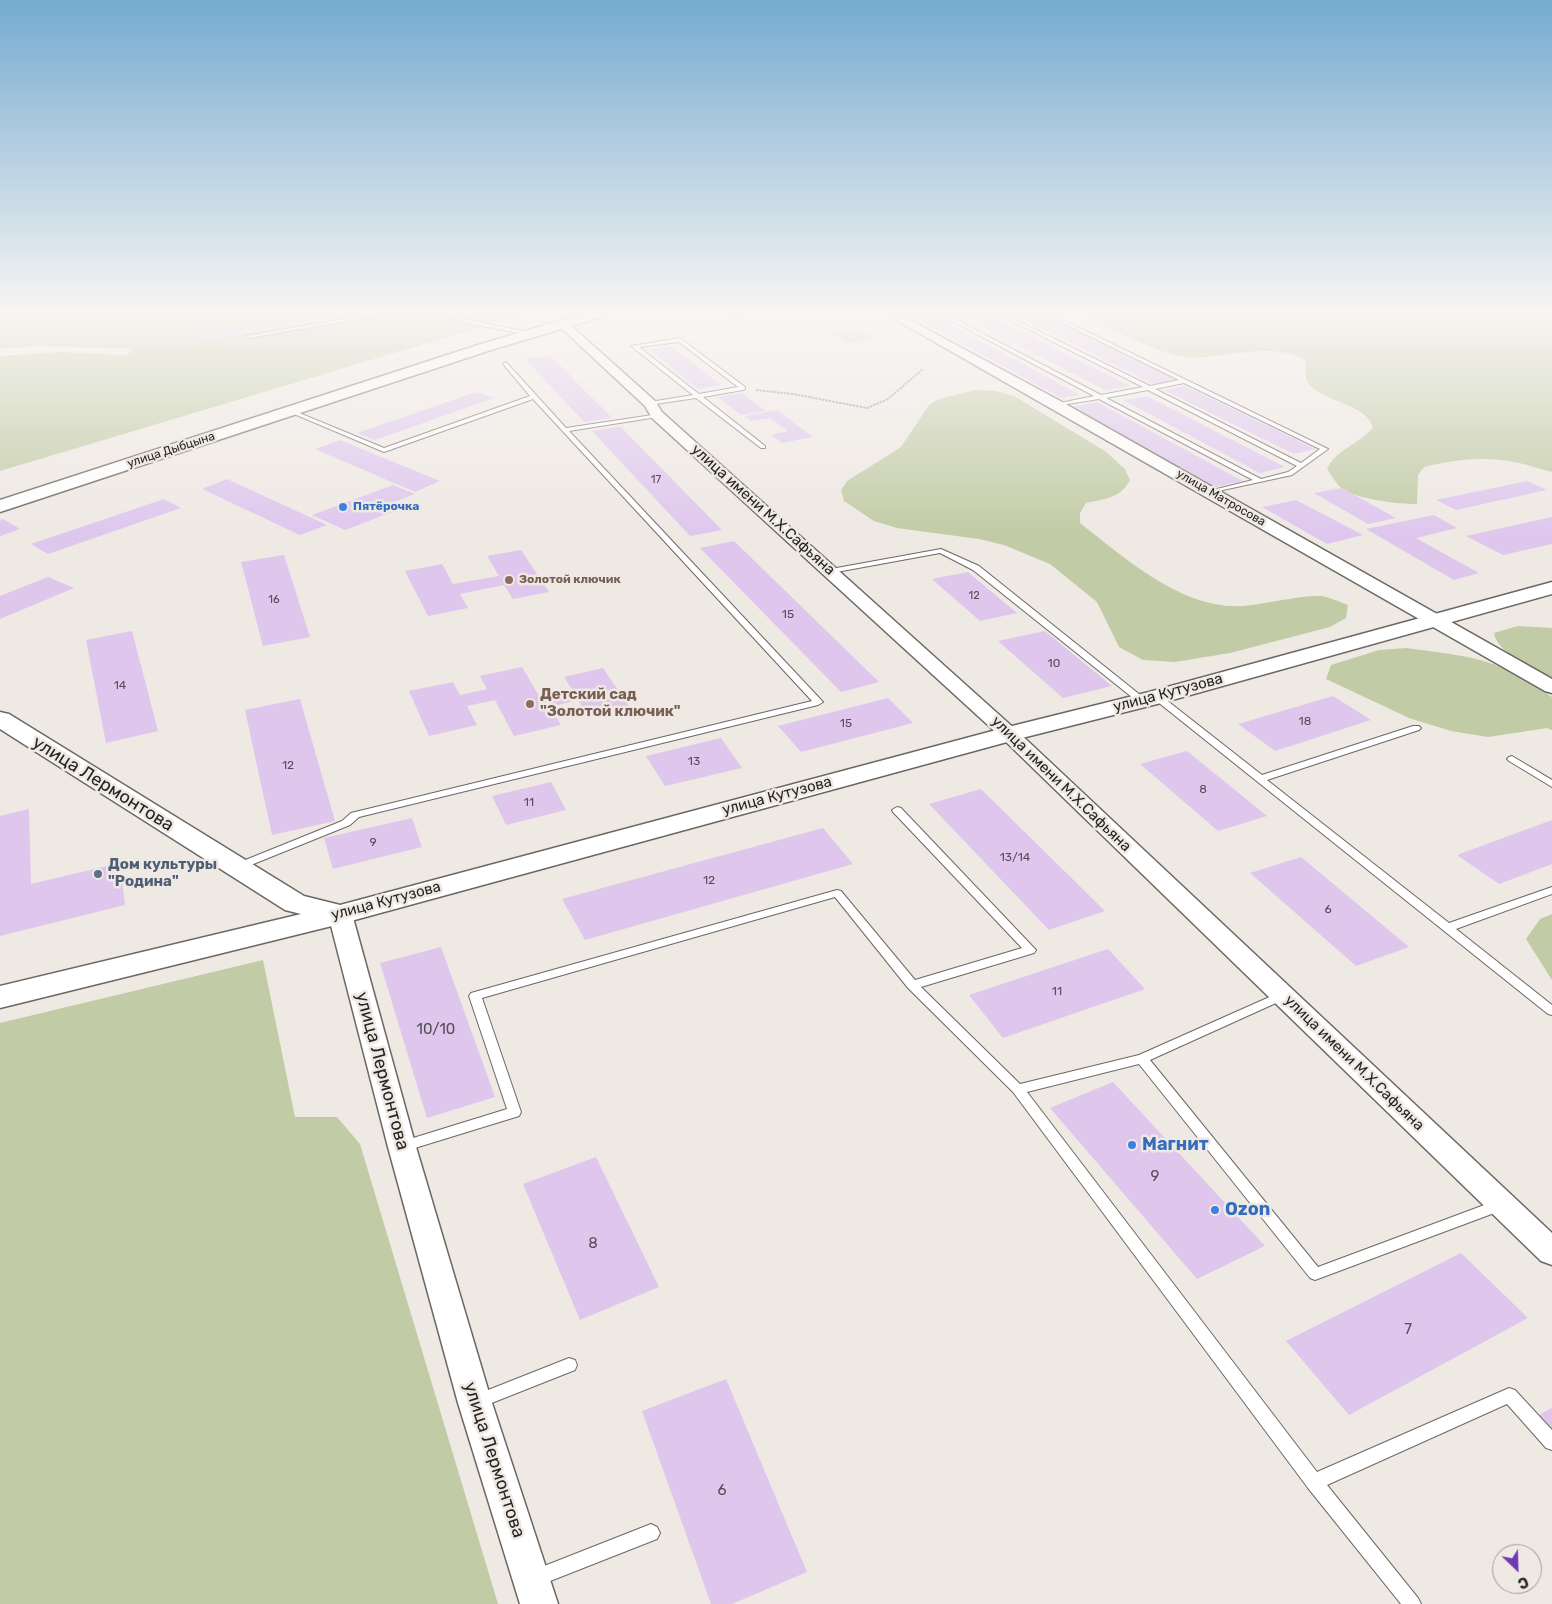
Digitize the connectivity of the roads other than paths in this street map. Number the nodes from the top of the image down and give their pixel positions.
1 (362, 388) edge
2 (526, 388) edge
3 (630, 388) edge
4 (686, 388) edge
5 (742, 388) edge
6 (1026, 388) edge
7 (1083, 388) edge
8 (1149, 388) joint
9 (1199, 388) edge
10 (696, 396) junction
11 (534, 397) junction
12 (1100, 397) junction
13 (1057, 405) junction
14 (653, 410) junction
15 (290, 411) junction
16 (565, 430) junction
17 (763, 447) dead end
18 (1302, 466) junction
19 (1260, 481) junction
20 (1211, 492) junction
21 (0, 506) edge
22 (831, 571) junction
23 (1552, 588) edge
24 (1434, 620) junction
25 (1552, 687) edge
26 (1149, 698) junction
27 (0, 719) edge
28 (1416, 728) dead end
29 (1009, 734) junction
30 (1512, 759) dead end
31 (1260, 779) junction
32 (1552, 784) edge
33 (897, 810) dead end
34 (237, 867) junction
35 (1552, 890) edge
36 (340, 914) junction
37 (1447, 928) junction
38 (912, 985) junction
39 (1283, 995) junction
40 (0, 997) edge
41 (1552, 1011) edge
42 (1142, 1059) junction
43 (1018, 1088) junction
44 (402, 1148) junction
45 (1501, 1204) junction
46 (1552, 1252) edge
47 (569, 1365) dead end
48 (475, 1403) junction
49 (1552, 1442) edge
50 (1314, 1482) junction
51 (651, 1533) dead end
52 (536, 1592) edge
53 (1412, 1604) edge

1 - 15 street, улица Дыбцына
2 - 11 lane
3 - 14 street, улица имени М.Х.Сафьяна
4 - 10 lane
5 - 10 lane
6 - 13 street, улица Матросова
7 - 12 lane
8 - 12 lane
8 - 18 lane
9 - 18 lane
10 - 14 lane
10 - 17 lane
11 - 15 lane
11 - 16 lane
12 - 13 lane
12 - 19 lane
13 - 20 street, улица Матросова
14 - 16 lane
14 - 22 street, улица имени М.Х.Сафьяна
15 - 21 street, улица Дыбцына
16 - 34 lane
18 - 19 lane
19 - 20 lane
20 - 24 street, улица Матросова
22 - 26 lane
22 - 29 street, улица имени М.Х.Сафьяна
23 - 24 street, улица Кутузова
24 - 25 street, улица Матросова
24 - 26 street, улица Кутузова
26 - 29 street, улица Кутузова
26 - 31 lane
27 - 34 street, улица Лермонтова
28 - 31 lane
29 - 36 street, улица Кутузова
29 - 39 street, улица имени М.Х.Сафьяна
30 - 32 lane
31 - 37 lane
33 - 38 lane
34 - 36 street, улица Лермонтова
35 - 37 lane
36 - 40 street, улица Кутузова
36 - 44 street, улица Лермонтова
37 - 41 lane
38 - 43 lane
38 - 44 lane
39 - 42 lane
39 - 45 street, улица имени М.Х.Сафьяна
42 - 43 lane
42 - 45 lane
43 - 50 lane
44 - 48 street, улица Лермонтова
45 - 46 street, улица имени М.Х.Сафьяна
47 - 48 lane
48 - 52 street, улица Лермонтова
49 - 50 lane
50 - 53 lane
51 - 52 lane

